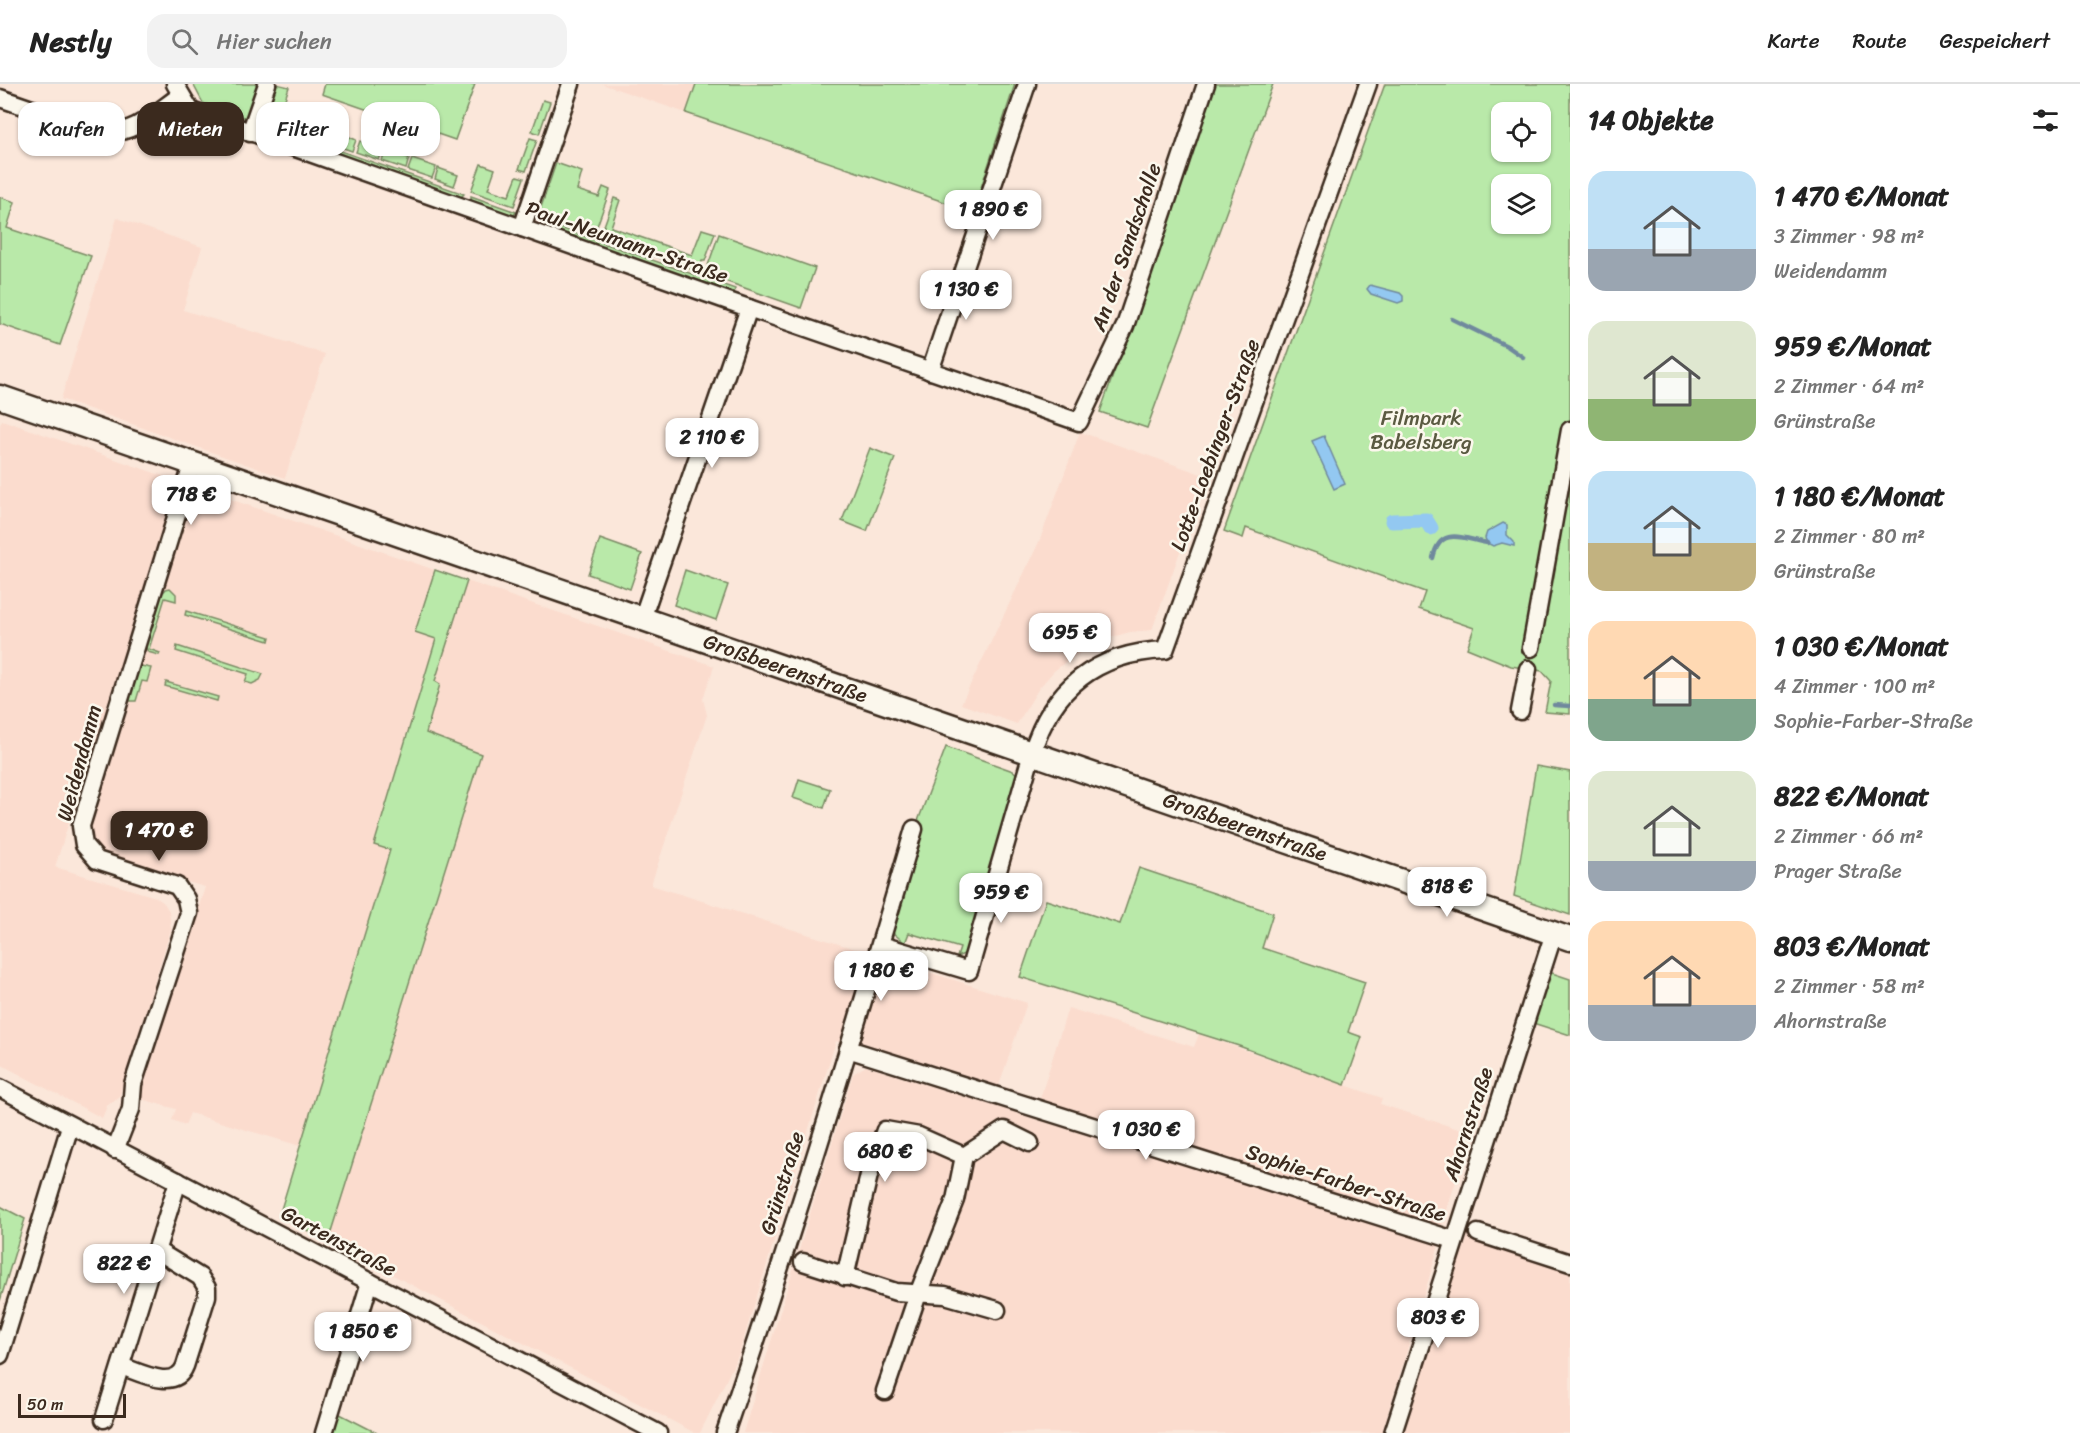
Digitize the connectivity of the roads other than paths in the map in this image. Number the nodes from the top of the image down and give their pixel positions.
1 (267, 84) edge
2 (571, 84) edge
3 (1027, 84) edge
4 (1206, 84) edge
5 (1368, 84) edge
6 (178, 90) edge
7 (0, 98) edge
8 (250, 133) junction
9 (522, 228) junction
10 (749, 308) junction
11 (930, 371) junction
12 (0, 397) edge
13 (1079, 422) joint
14 (1570, 430) edge
15 (192, 465) junction
16 (642, 619) junction
17 (1531, 648) dead end
18 (1528, 669) dead end
19 (1520, 711) dead end
20 (1032, 753) junction
21 (914, 829) dead end
22 (1562, 936) edge
23 (881, 945) junction
24 (848, 1049) junction
25 (0, 1088) edge
26 (70, 1126) junction
27 (1030, 1143) dead end
28 (115, 1150) junction
29 (964, 1156) junction
30 (178, 1182) junction
31 (1478, 1233) dead end
32 (1454, 1240) junction
33 (156, 1251) junction
34 (803, 1262) dead end
35 (1570, 1263) edge
36 (845, 1277) junction
37 (370, 1282) junction
38 (918, 1294) junction
39 (997, 1310) dead end
40 (0, 1355) edge
41 (121, 1366) junction
42 (885, 1391) dead end
43 (104, 1419) dead end
44 (324, 1433) edge
45 (658, 1433) edge
46 (725, 1433) edge
47 (1393, 1433) edge

1 - 8 street
2 - 9 street
3 - 11 street
4 - 13 street, An der Sandscholle
5 - 20 street, Lotte-Loebinger-Straße
6 - 7 street
6 - 8 street, Paul-Neumann-Straße
8 - 9 street, Paul-Neumann-Straße
9 - 10 street, Paul-Neumann-Straße
10 - 11 street, Paul-Neumann-Straße
10 - 16 street
11 - 13 street, Paul-Neumann-Straße
12 - 15 street, Großbeerenstraße
14 - 17 street
15 - 16 street, Großbeerenstraße
15 - 28 street, Weidendamm
16 - 20 street, Großbeerenstraße
18 - 19 street
20 - 22 street, Großbeerenstraße
20 - 23 street
21 - 23 street, Grünstraße
22 - 32 street, Ahornstraße
23 - 24 street, Grünstraße
24 - 32 street, Sophie-Farber-Straße
24 - 46 street, Grünstraße
25 - 26 street, Gartenstraße
26 - 28 street, Gartenstraße
26 - 40 street
27 - 29 street
28 - 30 street, Gartenstraße
29 - 36 street
29 - 38 street
30 - 33 street
30 - 37 street, Gartenstraße
31 - 35 street
32 - 47 street, Ahornstraße
33 - 41 street
33 - 41 street
34 - 36 street
36 - 38 street
37 - 44 street
37 - 45 street, Gartenstraße
38 - 39 street
38 - 42 street
41 - 43 street

